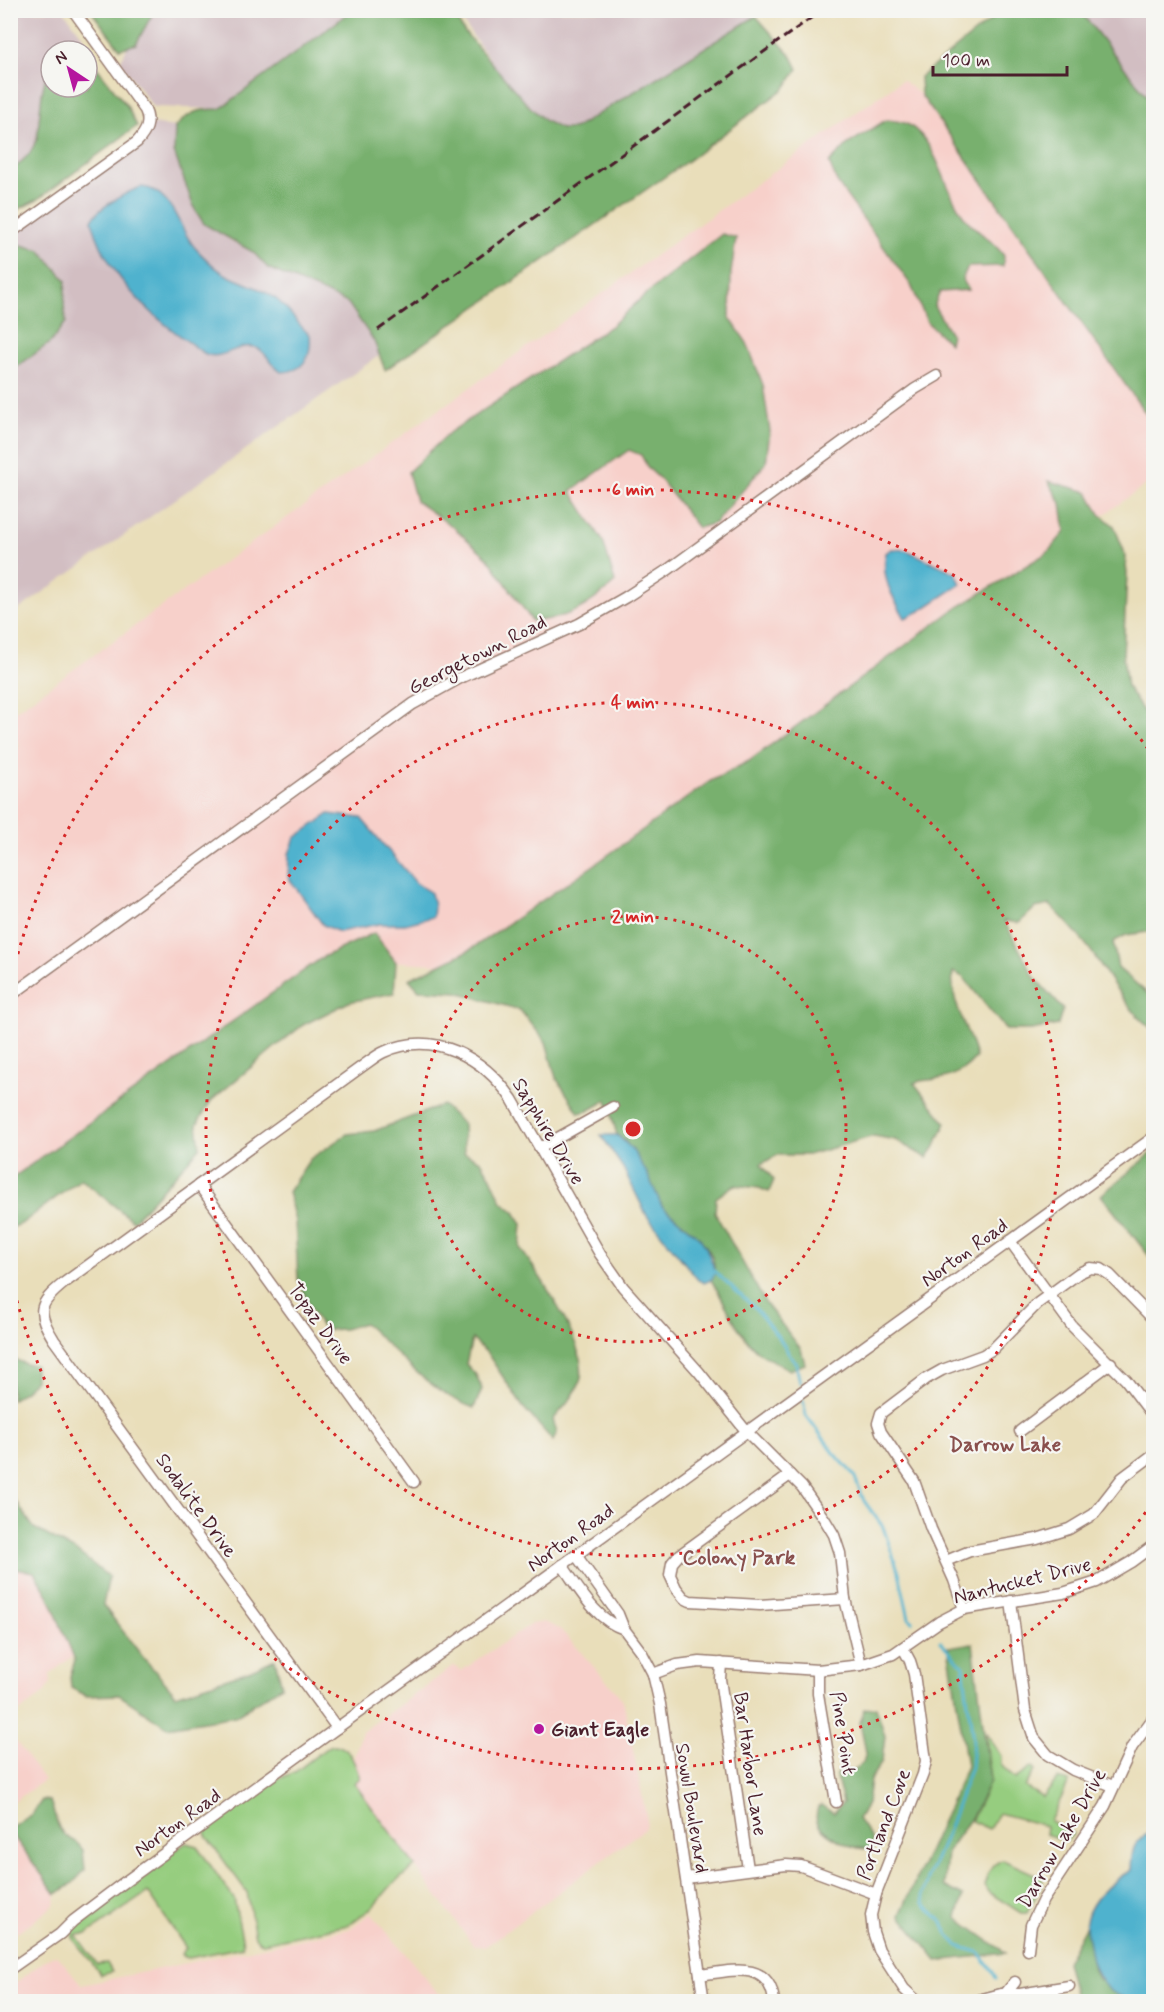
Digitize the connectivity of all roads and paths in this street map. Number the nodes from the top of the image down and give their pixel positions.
1 (73, 10) edge
2 (10, 233) edge
3 (937, 376) dead end
4 (10, 996) edge
5 (613, 1107) dead end
6 (1154, 1137) edge
7 (540, 1148) junction
8 (199, 1185) junction
9 (1010, 1241) junction
10 (1049, 1295) junction
11 (46, 1299) joint
12 (1154, 1320) edge
13 (1111, 1363) junction
14 (1152, 1410) edge
15 (746, 1431) junction
16 (1020, 1431) dead end
17 (1154, 1454) edge
18 (790, 1474) junction
19 (414, 1482) dead end
20 (1154, 1545) edge
21 (576, 1555) junction
22 (946, 1561) junction
23 (562, 1565) junction
24 (845, 1599) junction
25 (1011, 1601) junction
26 (964, 1609) junction
27 (624, 1629) junction
28 (903, 1648) junction
29 (721, 1663) junction
30 (861, 1665) junction
31 (818, 1670) junction
32 (652, 1674) junction
33 (1154, 1717) edge
34 (337, 1728) junction
35 (1113, 1786) junction
36 (836, 1802) dead end
37 (748, 1869) junction
38 (686, 1878) junction
39 (876, 1894) junction
40 (1028, 1950) dead end
41 (10, 1968) edge
42 (700, 1975) junction
43 (1015, 1982) dead end
44 (1069, 1986) dead end
45 (1005, 1994) junction
46 (704, 2001) edge
47 (774, 2001) edge
48 (918, 2001) edge
49 (971, 2001) edge

1 - 2 street
3 - 4 street, Georgetown Road
5 - 7 street
6 - 9 street, Norton Road
7 - 8 street, Sapphire Drive
7 - 15 street, Sapphire Drive
8 - 11 street, Sapphire Drive
8 - 19 street, Topaz Drive
9 - 10 street
9 - 15 street, Norton Road
10 - 12 street
10 - 13 street
10 - 22 street
11 - 34 street, Sodalite Drive
13 - 14 street
13 - 16 street
15 - 18 street, Sapphire Drive
15 - 21 street, Norton Road
17 - 22 street
18 - 24 street, Sapphire Drive
18 - 24 street
20 - 25 street, Nantucket Drive
21 - 23 street, Norton Road
21 - 27 street, Sowul Boulevard
22 - 26 street
23 - 27 street, Sowul Boulevard
23 - 34 street, Norton Road
24 - 30 street, Sapphire Drive
25 - 26 street, Nantucket Drive
25 - 35 street
26 - 28 street, Nantucket Drive
27 - 32 street, Sowul Boulevard
28 - 30 street, Nantucket Drive
28 - 39 street, Portland Cove
29 - 31 street, Nantucket Drive
29 - 32 street, Nantucket Drive
29 - 37 street, Bar Harbor Lane
30 - 31 street, Nantucket Drive
31 - 36 street, Pine Point
32 - 38 street, Sowul Boulevard
33 - 35 street, Darrow Lake Drive
34 - 41 street, Norton Road
35 - 40 street, Darrow Lake Drive
37 - 38 street
37 - 39 street
38 - 42 street, Sowul Boulevard
39 - 48 street, Portland Cove
42 - 46 street, Sowul Boulevard
42 - 47 street
43 - 45 street
44 - 45 street
45 - 49 street

